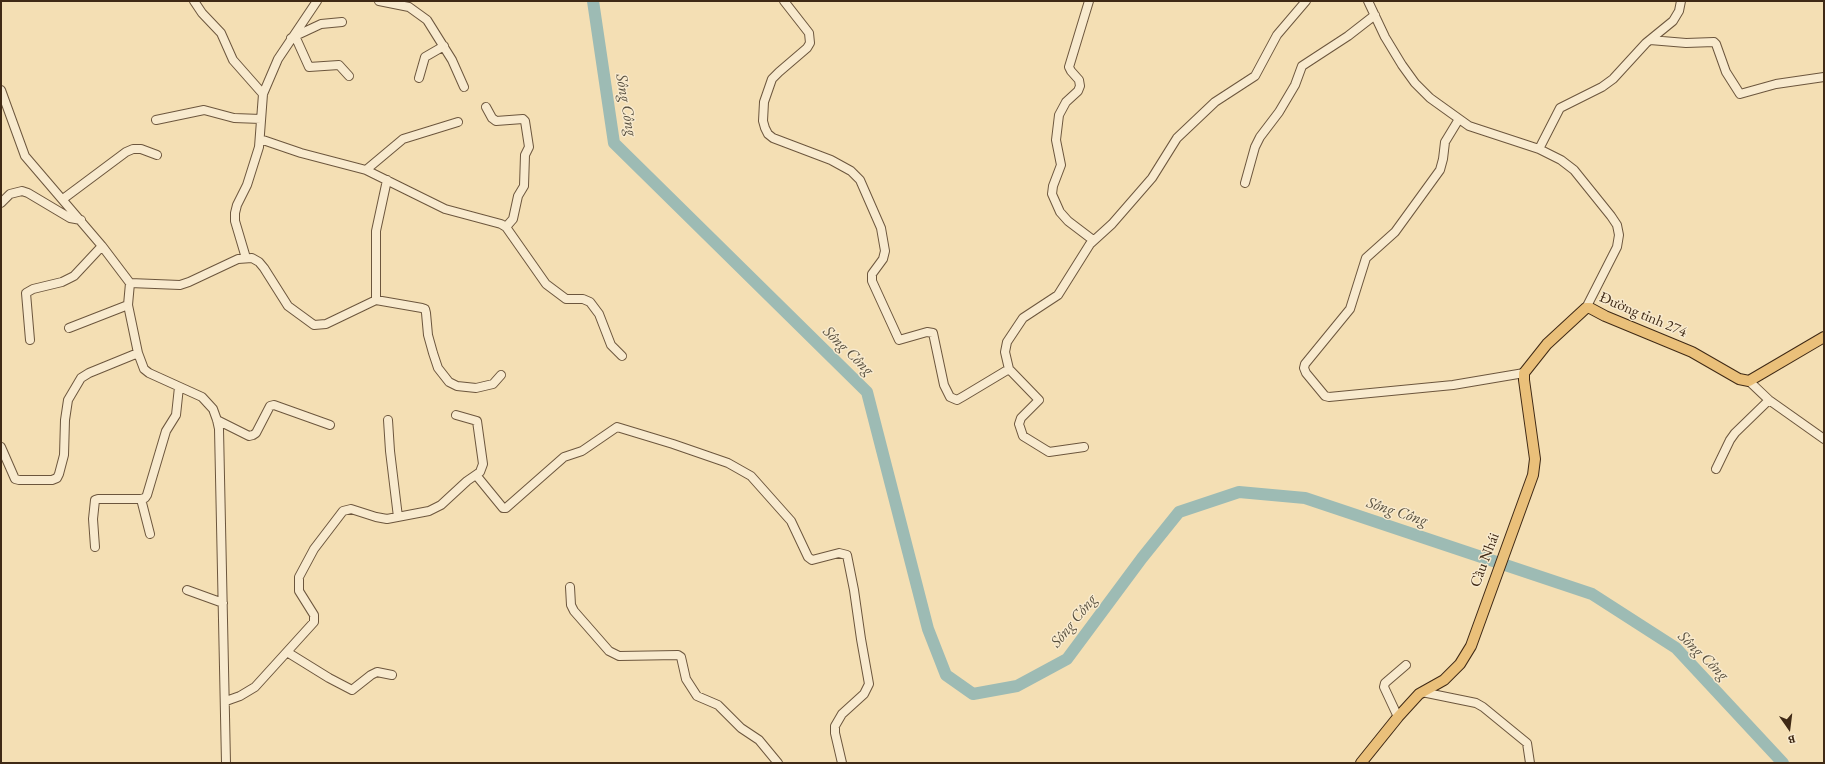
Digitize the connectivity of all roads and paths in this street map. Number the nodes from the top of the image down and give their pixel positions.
1 (194, 1) edge
2 (317, 1) edge
3 (379, 1) edge
4 (784, 1) edge
5 (1090, 1) edge
6 (1306, 1) edge
7 (1368, 1) edge
8 (1681, 1) edge
9 (411, 4) edge
10 (1375, 15) junction
11 (342, 22) dead end
12 (293, 37) junction
13 (1650, 40) junction
14 (444, 46) junction
15 (349, 76) dead end
16 (1824, 77) edge
17 (419, 78) dead end
18 (464, 88) dead end
19 (1, 90) edge
20 (263, 94) junction
21 (486, 107) dead end
22 (1459, 118) junction
23 (261, 119) junction
24 (156, 120) dead end
25 (458, 122) dead end
26 (260, 139) junction
27 (1539, 149) junction
28 (157, 155) dead end
29 (366, 170) junction
30 (387, 180) junction
31 (1245, 183) dead end
32 (63, 199) junction
33 (1, 203) edge
34 (81, 220) junction
35 (506, 227) junction
36 (1093, 240) junction
37 (102, 246) junction
38 (246, 258) junction
39 (130, 283) junction
40 (376, 300) junction
41 (128, 305) junction
42 (1586, 308) junction
43 (69, 328) dead end
44 (1824, 337) edge
45 (30, 340) dead end
46 (138, 353) junction
47 (622, 356) dead end
48 (1009, 369) junction
49 (1524, 373) junction
50 (500, 375) dead end
51 (1749, 381) junction
52 (179, 387) junction
53 (1769, 400) junction
54 (456, 414) dead end
55 (218, 420) junction
56 (388, 420) dead end
57 (330, 425) dead end
58 (1824, 440) edge
59 (1, 447) edge
60 (1084, 447) dead end
61 (1716, 469) dead end
62 (476, 476) junction
63 (141, 499) junction
64 (398, 517) junction
65 (150, 534) dead end
66 (95, 547) dead end
67 (570, 587) dead end
68 (187, 590) dead end
69 (223, 603) junction
70 (287, 652) junction
71 (1406, 665) dead end
72 (392, 675) dead end
73 (1422, 692) junction
74 (226, 700) junction
75 (1398, 717) junction
76 (226, 763) edge
77 (778, 763) edge
78 (842, 763) edge
79 (1360, 763) edge
80 (1530, 763) edge

1 - 20 street
2 - 12 street
3 - 9 street
4 - 48 street
5 - 36 street
6 - 36 street
7 - 10 street
8 - 13 street
9 - 14 street
10 - 22 street
10 - 31 street
11 - 12 street
12 - 15 street
12 - 20 street
13 - 16 street
13 - 27 street
14 - 17 street
14 - 18 street
19 - 32 street
20 - 23 street
21 - 35 street
22 - 27 street
22 - 49 street
23 - 24 street
23 - 26 street
25 - 29 street
26 - 29 street
26 - 38 street
27 - 42 street
28 - 32 street
29 - 30 street
30 - 35 street
30 - 40 street
32 - 34 street
33 - 34 street
34 - 37 street
35 - 47 street
36 - 48 street
37 - 39 street
37 - 45 street
38 - 39 street
38 - 40 street
39 - 41 street
40 - 50 street
41 - 43 street
41 - 46 street
42 - 49 main road, Đường tỉnh 274
42 - 51 main road, Đường tỉnh 274
44 - 51 main road
46 - 52 street
46 - 59 street
48 - 60 street
49 - 73 main road, Cầu Nhái
51 - 53 street
52 - 55 street
52 - 63 street
53 - 58 street
53 - 61 street
54 - 62 street
55 - 57 street
55 - 69 street
56 - 64 street
62 - 64 street
62 - 78 street
63 - 65 street
63 - 66 street
64 - 70 street
67 - 77 street
68 - 69 street
69 - 74 street
70 - 72 street
70 - 74 street
71 - 75 street
73 - 75 main road, Cầu Nhái
73 - 80 street
74 - 76 street
75 - 79 main road, Cầu Nhái

